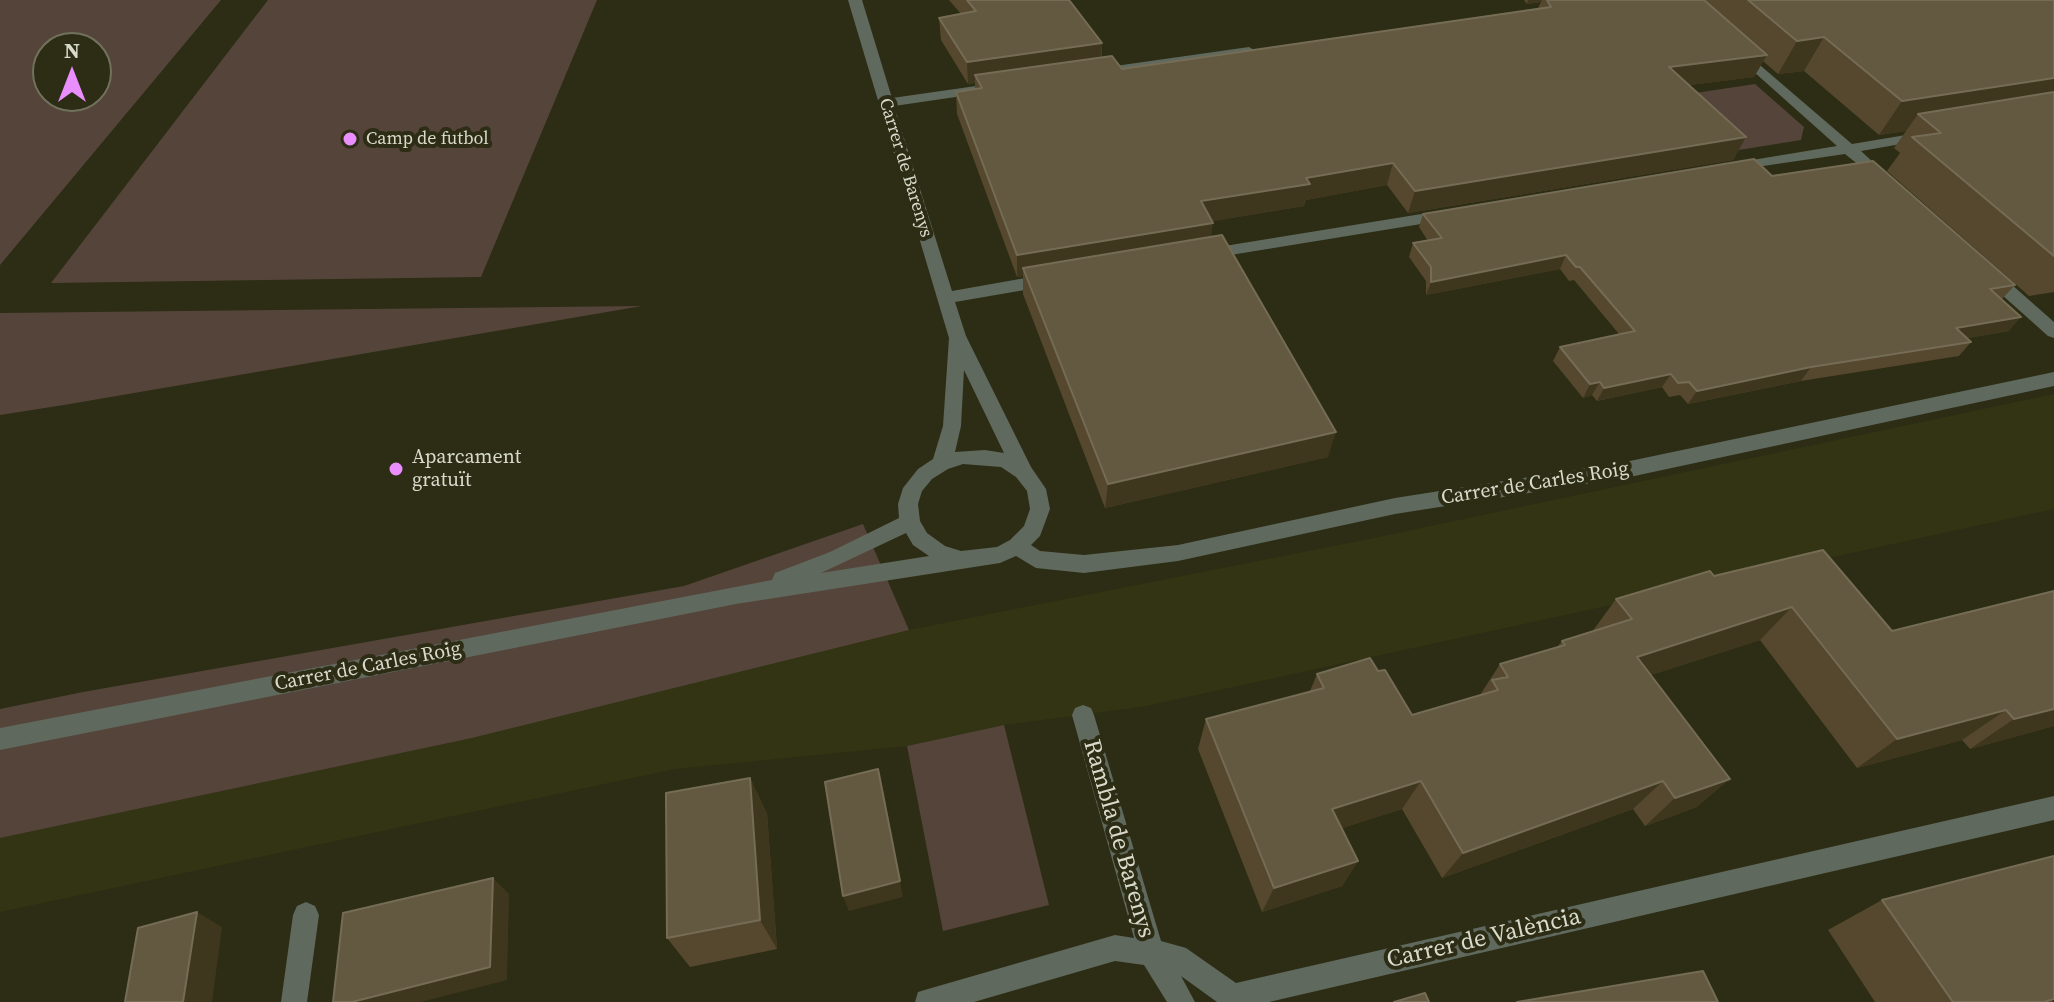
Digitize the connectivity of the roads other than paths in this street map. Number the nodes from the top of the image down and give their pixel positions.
1 (855, 0) edge
2 (1733, 46) edge
3 (1258, 49) edge
4 (1071, 76) edge
5 (993, 87) edge
6 (884, 103) junction
7 (1938, 134) edge
8 (1849, 149) junction
9 (1723, 169) edge
10 (1903, 197) edge
11 (1456, 213) edge
12 (1188, 257) edge
13 (1973, 259) edge
14 (1062, 278) edge
15 (944, 298) junction
16 (2054, 332) edge
17 (957, 336) junction
18 (2054, 379) edge
19 (942, 463) junction
20 (1023, 472) junction
21 (910, 522) junction
22 (1017, 546) junction
23 (961, 560) junction
24 (736, 595) junction
25 (1083, 715) dead end
26 (0, 739) edge
27 (2054, 808) edge
28 (306, 915) dead end
29 (1151, 953) junction
30 (294, 1002) edge
31 (928, 1002) edge
32 (1182, 1002) edge

1 - 6 street, Carrer de Barenys
2 - 8 street
3 - 4 street
5 - 6 street
6 - 15 street, Carrer de Barenys
7 - 8 street
8 - 9 street
8 - 10 street
11 - 12 street
13 - 16 street
14 - 15 street
15 - 17 street, Carrer de Barenys
17 - 19 street
17 - 20 street, Carrer de Barenys
18 - 22 street, Carrer de Carles Roig
19 - 20 street
19 - 21 street
20 - 22 street
21 - 23 street
21 - 24 street, Carrer de Carles Roig
22 - 23 street
23 - 24 street, Carrer de Carles Roig
24 - 26 street, Carrer de Carles Roig
25 - 29 street, Rambla de Barenys
27 - 29 street, Carrer de València
28 - 30 street
29 - 31 street, Carrer de València
29 - 32 street, Rambla de Barenys

